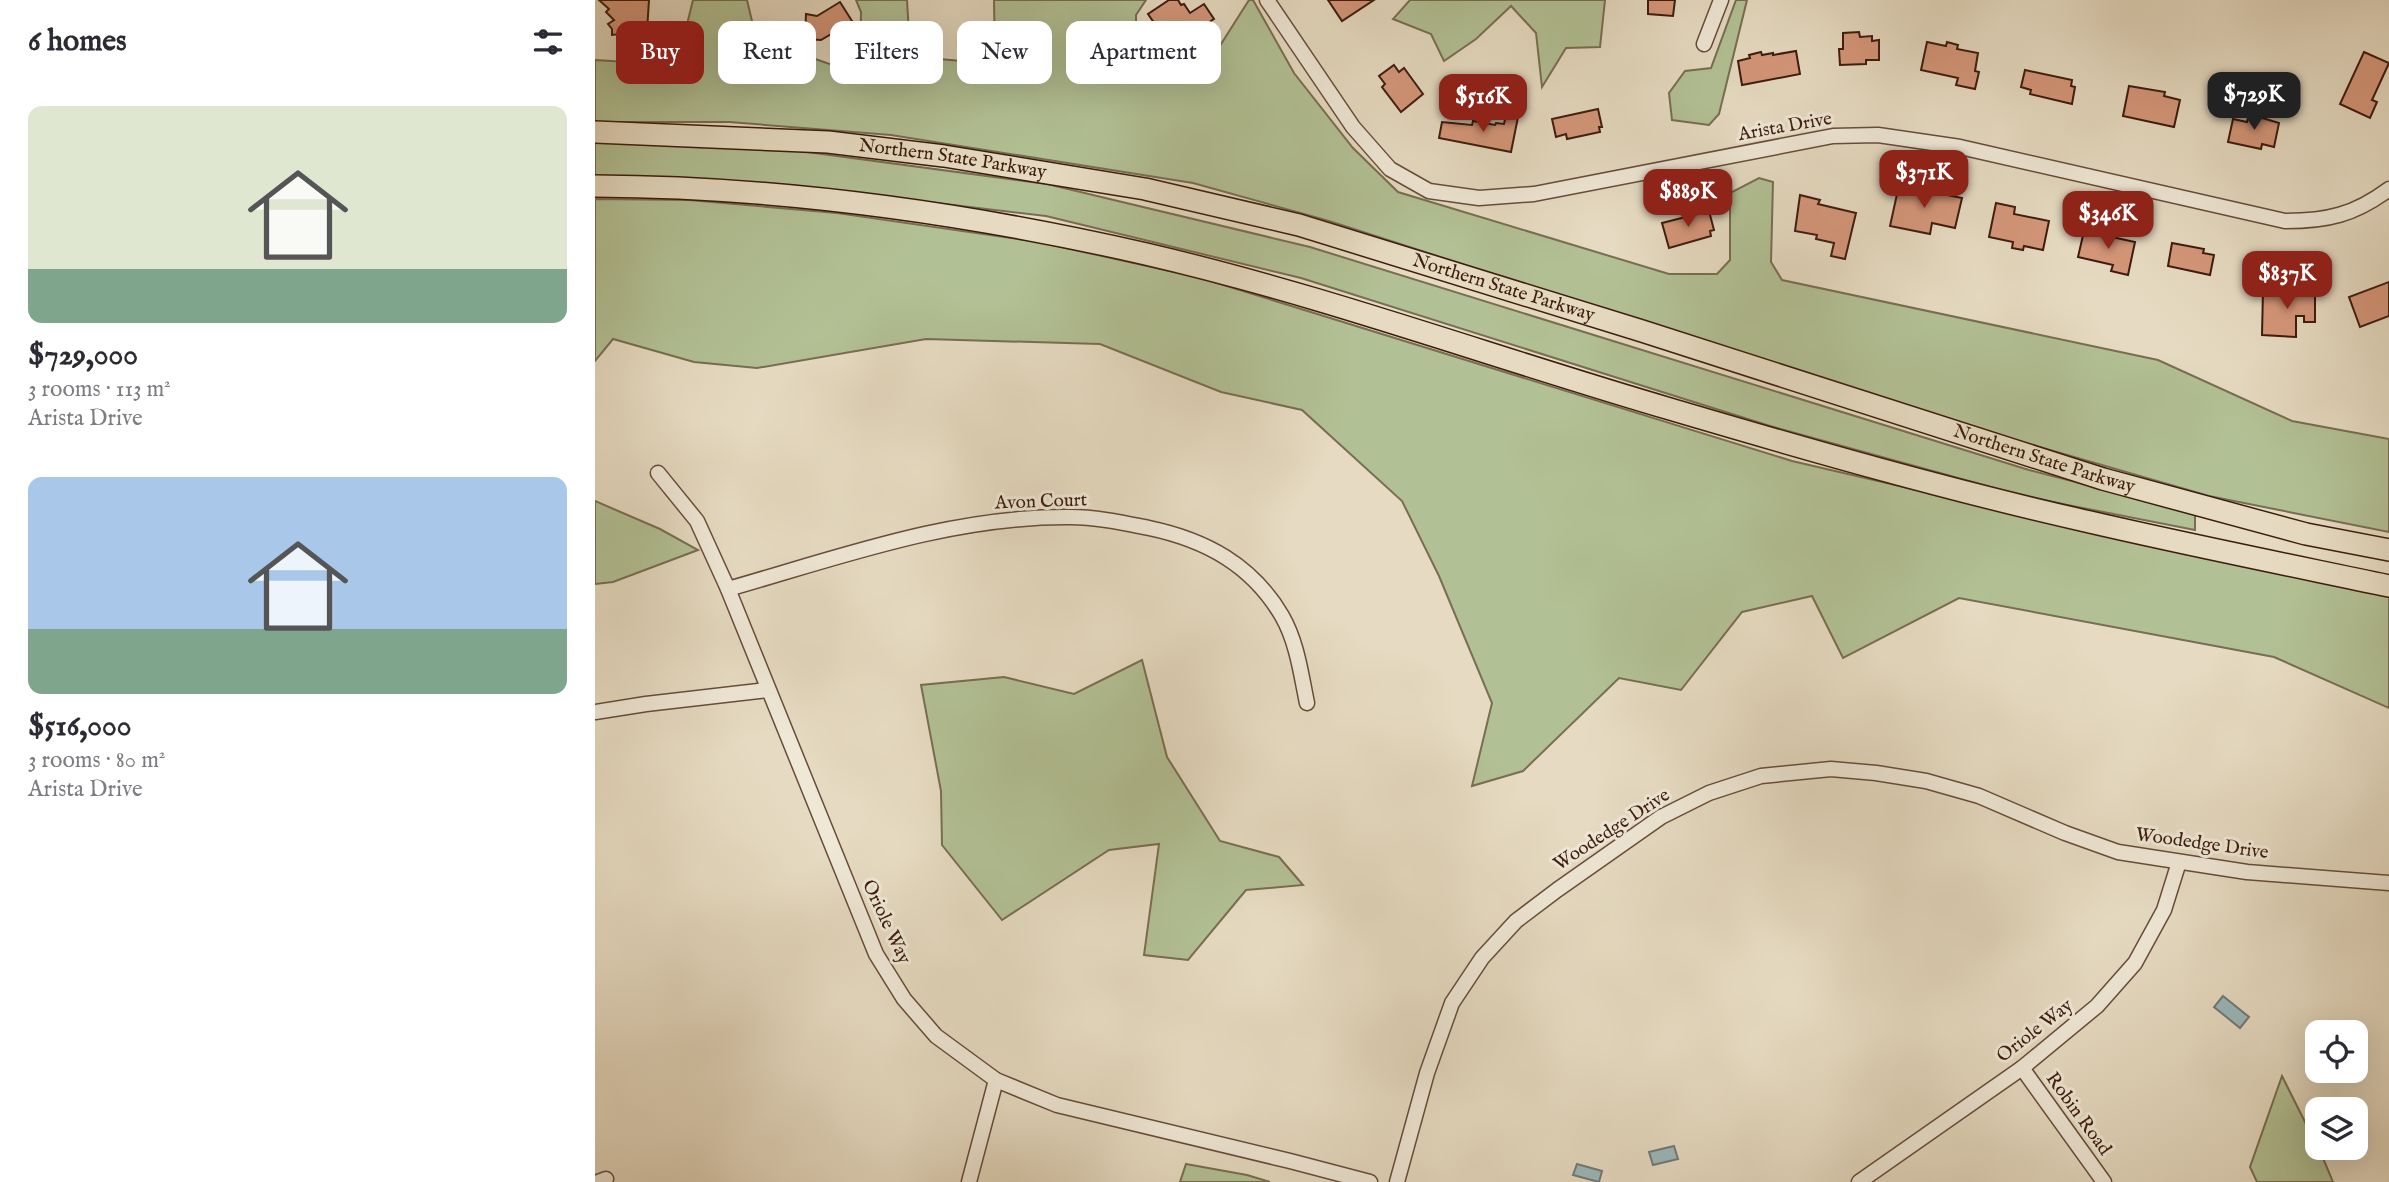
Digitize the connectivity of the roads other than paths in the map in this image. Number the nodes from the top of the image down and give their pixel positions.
1 (1267, 0) edge
2 (1721, 0) edge
3 (1704, 44) dead end
4 (595, 132) edge
5 (595, 186) edge
6 (2389, 189) edge
7 (658, 472) dead end
8 (2389, 550) edge
9 (2389, 586) edge
10 (728, 589) junction
11 (767, 690) junction
12 (1307, 703) dead end
13 (595, 712) edge
14 (2179, 862) junction
15 (2389, 883) edge
16 (2022, 1068) junction
17 (996, 1080) junction
18 (969, 1182) edge
19 (1370, 1182) edge
20 (1397, 1182) edge
21 (1859, 1182) edge
22 (2103, 1182) edge

1 - 6 street, Arista Drive
2 - 3 street
4 - 8 highway, Northern State Parkway
5 - 9 highway
7 - 10 street, Oriole Way
10 - 11 street, Oriole Way
10 - 12 street, Avon Court
11 - 13 street
11 - 17 street, Oriole Way
14 - 15 street, Woodedge Drive
14 - 16 street, Oriole Way
14 - 20 street, Woodedge Drive
16 - 21 street, Oriole Way
16 - 22 street, Robin Road
17 - 18 street
17 - 19 street, Oriole Way

